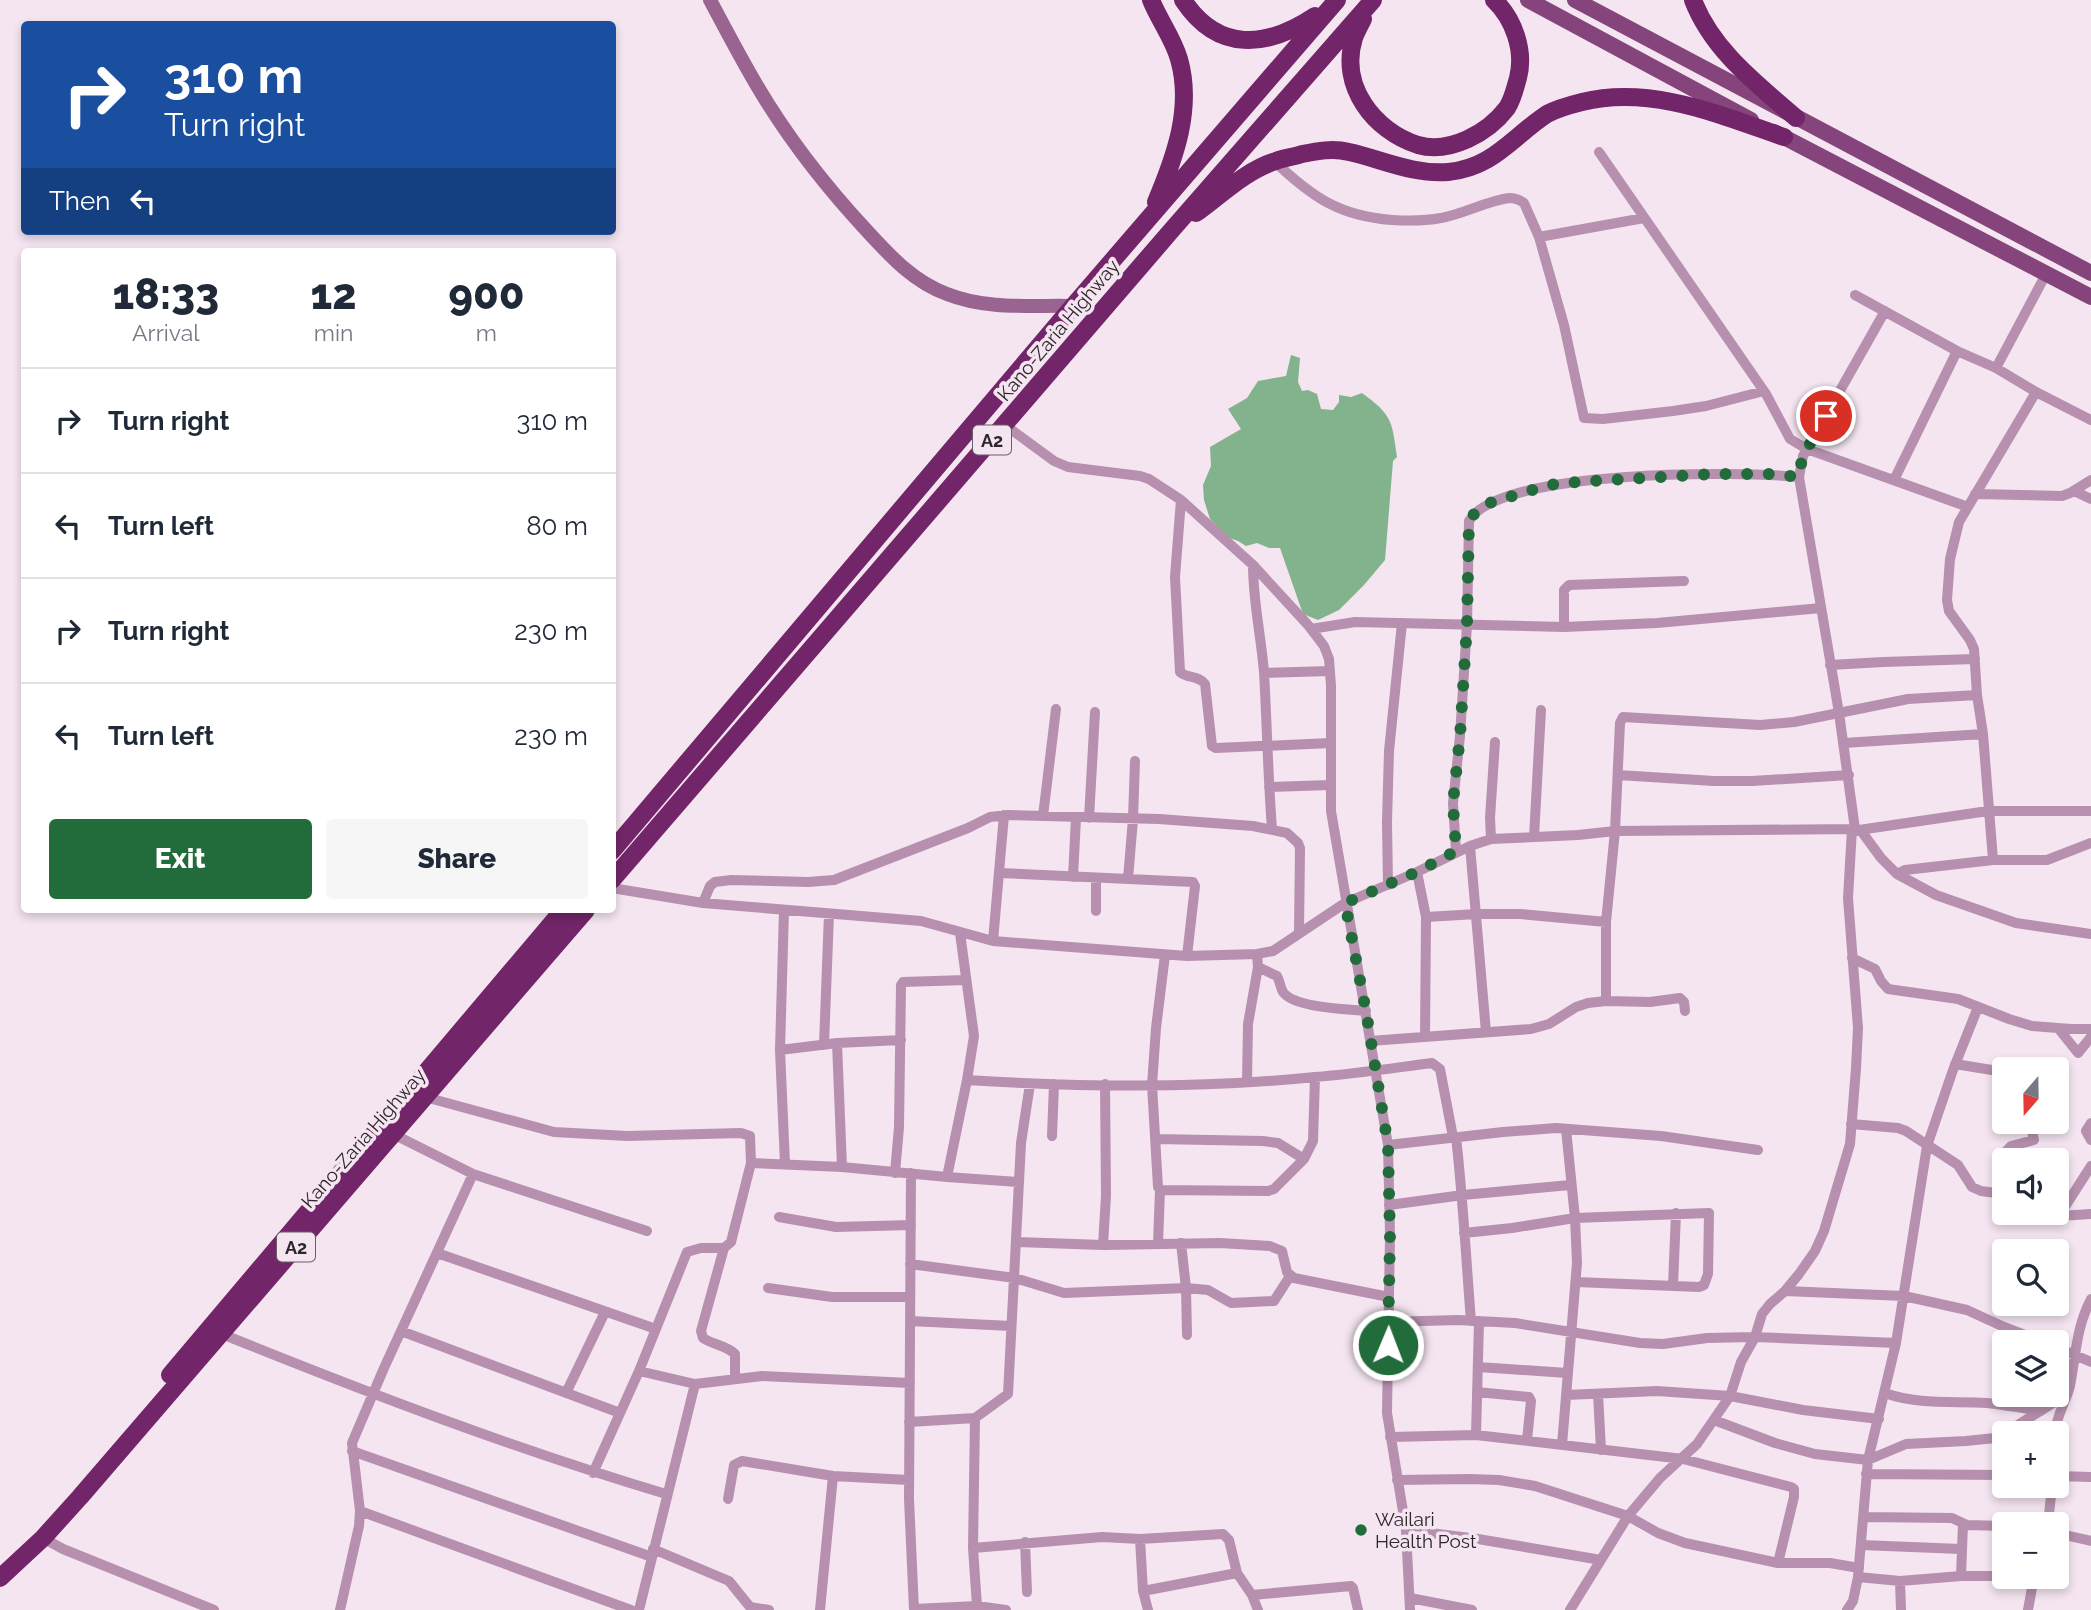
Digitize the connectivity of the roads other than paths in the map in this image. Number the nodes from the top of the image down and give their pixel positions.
1 (710, 0) edge
2 (1151, 0) edge
3 (1183, 0) edge
4 (1373, 0) edge
5 (1494, 0) edge
6 (1528, 0) edge
7 (1575, 0) edge
8 (1693, 0) edge
9 (1335, 2) edge
10 (1796, 118) junction
11 (1784, 137) junction
12 (1599, 152) dead end
13 (1274, 161) junction
14 (1644, 218) junction
15 (1149, 219) junction
16 (1170, 232) junction
17 (1539, 237) junction
18 (2091, 273) edge
19 (2046, 274) junction
20 (1855, 295) dead end
21 (2091, 297) edge
22 (1073, 306) junction
23 (1885, 311) junction
24 (1957, 351) junction
25 (1996, 369) junction
26 (1764, 391) junction
27 (2036, 392) junction
28 (2091, 419) edge
29 (1005, 425) junction
30 (1807, 449) junction
31 (1798, 477) junction
32 (1894, 480) junction
33 (2091, 480) edge
34 (2074, 491) junction
35 (1975, 494) junction
36 (2091, 499) edge
37 (1181, 500) junction
38 (1968, 507) junction
39 (1253, 565) junction
40 (1684, 581) dead end
41 (1821, 608) junction
42 (1402, 623) junction
43 (1467, 625) junction
44 (1564, 627) junction
45 (1311, 629) junction
46 (1975, 660) junction
47 (1830, 665) junction
48 (1330, 671) junction
49 (1264, 673) junction
50 (1977, 695) junction
51 (1056, 709) dead end
52 (1541, 710) dead end
53 (1095, 712) dead end
54 (1839, 713) junction
55 (1983, 734) junction
56 (1495, 742) dead end
57 (1331, 743) junction
58 (1844, 743) junction
59 (1266, 746) junction
60 (1135, 761) dead end
61 (1618, 775) junction
62 (1849, 775) junction
63 (1331, 786) junction
64 (1269, 787) junction
65 (1988, 811) junction
66 (2091, 811) edge
67 (1004, 815) junction
68 (1043, 816) junction
69 (1076, 818) junction
70 (1089, 818) junction
71 (1133, 819) junction
72 (1272, 829) junction
73 (1855, 829) junction
74 (1615, 831) junction
75 (1534, 837) junction
76 (1491, 839) junction
77 (2091, 843) edge
78 (616, 846) edge
79 (1470, 846) junction
80 (1456, 851) junction
81 (1993, 860) junction
82 (1417, 872) junction
83 (1000, 873) junction
84 (1897, 874) junction
85 (616, 875) edge
86 (1073, 877) junction
87 (1097, 878) junction
88 (1128, 879) junction
89 (1388, 885) junction
90 (616, 889) edge
91 (703, 903) junction
92 (1345, 903) junction
93 (784, 910) junction
94 (1096, 911) dead end
95 (560, 913) edge
96 (583, 913) edge
97 (829, 914) junction
98 (1476, 914) junction
99 (1426, 917) junction
100 (1606, 922) junction
101 (960, 933) junction
102 (1299, 933) junction
103 (2091, 934) edge
104 (993, 941) junction
105 (1256, 954) junction
106 (1165, 955) junction
107 (1187, 956) junction
108 (1852, 958) junction
109 (1258, 967) junction
110 (967, 980) junction
111 (1606, 1001) junction
112 (1978, 1007) junction
113 (1366, 1011) junction
114 (1685, 1011) dead end
115 (2058, 1028) junction
116 (2091, 1029) edge
117 (1486, 1032) junction
118 (1425, 1037) junction
119 (2091, 1037) edge
120 (901, 1040) junction
121 (1370, 1041) junction
122 (836, 1043) junction
123 (824, 1045) junction
124 (780, 1049) junction
125 (1955, 1064) junction
126 (1374, 1070) junction
127 (1992, 1070) edge
128 (1315, 1077) junction
129 (967, 1080) junction
130 (1247, 1082) junction
131 (1030, 1084) junction
132 (1054, 1084) junction
133 (1105, 1084) junction
134 (1152, 1085) junction
135 (425, 1097) junction
136 (1851, 1124) junction
137 (2091, 1124) edge
138 (1566, 1129) junction
139 (393, 1134) junction
140 (2033, 1134) edge
141 (1052, 1136) dead end
142 (1455, 1137) junction
143 (1156, 1139) junction
144 (2091, 1140) edge
145 (1388, 1145) junction
146 (1927, 1146) junction
147 (2009, 1148) edge
148 (1758, 1150) dead end
149 (1304, 1160) junction
150 (751, 1163) junction
151 (785, 1164) junction
152 (842, 1167) junction
153 (2091, 1167) edge
154 (895, 1173) junction
155 (912, 1173) junction
156 (473, 1174) junction
157 (947, 1177) junction
158 (1019, 1182) junction
159 (1570, 1185) junction
160 (1160, 1190) junction
161 (1992, 1192) edge
162 (1463, 1195) junction
163 (2069, 1201) edge
164 (1389, 1205) junction
165 (1676, 1213) junction
166 (2091, 1214) edge
167 (2069, 1215) edge
168 (779, 1217) dead end
169 (1575, 1218) junction
170 (911, 1225) junction
171 (647, 1231) dead end
172 (1464, 1233) junction
173 (1017, 1242) junction
174 (1181, 1243) junction
175 (1158, 1244) junction
176 (1103, 1245) junction
177 (724, 1248) junction
178 (437, 1253) junction
179 (910, 1264) junction
180 (1290, 1276) junction
181 (1014, 1278) junction
182 (1576, 1282) junction
183 (1673, 1286) junction
184 (768, 1288) dead end
185 (1186, 1288) junction
186 (1785, 1291) junction
187 (1904, 1296) junction
188 (910, 1297) junction
189 (1389, 1297) junction
190 (2091, 1299) edge
191 (605, 1312) junction
192 (910, 1321) junction
193 (1475, 1321) junction
194 (1388, 1322) junction
195 (1011, 1326) junction
196 (656, 1329) junction
197 (2012, 1330) edge
198 (401, 1331) junction
199 (1571, 1331) junction
200 (222, 1334) junction
201 (1187, 1335) dead end
202 (1755, 1337) junction
203 (1896, 1343) junction
204 (2069, 1352) edge
205 (2074, 1354) junction
206 (2091, 1362) edge
207 (1478, 1367) junction
208 (639, 1371) junction
209 (1567, 1373) junction
210 (736, 1378) junction
211 (910, 1383) junction
212 (2069, 1383) edge
213 (695, 1384) junction
214 (1477, 1391) junction
215 (566, 1393) junction
216 (1885, 1393) junction
217 (373, 1394) junction
218 (1598, 1394) junction
219 (1566, 1395) junction
220 (1730, 1396) junction
221 (2048, 1407) edge
222 (2041, 1411) junction
223 (620, 1413) junction
224 (975, 1418) junction
225 (1879, 1419) junction
226 (1714, 1420) junction
227 (2025, 1421) edge
228 (909, 1422) junction
229 (1476, 1435) junction
230 (1390, 1437) junction
231 (1992, 1438) edge
232 (1527, 1440) junction
233 (1562, 1445) junction
234 (1601, 1450) junction
235 (352, 1451) junction
236 (1683, 1459) junction
237 (1868, 1460) junction
238 (593, 1473) junction
239 (1866, 1474) junction
240 (1992, 1475) edge
241 (833, 1476) junction
242 (2069, 1476) edge
243 (2091, 1477) edge
244 (909, 1480) junction
245 (1397, 1480) junction
246 (666, 1494) junction
247 (728, 1499) dead end
248 (360, 1511) junction
249 (1628, 1516) junction
250 (1863, 1517) junction
251 (1963, 1524) junction
252 (1992, 1525) edge
253 (1406, 1530) junction
254 (2069, 1536) edge
255 (43, 1538) junction
256 (1140, 1539) junction
257 (2091, 1541) edge
258 (1025, 1542) junction
259 (1861, 1545) junction
260 (973, 1548) junction
261 (1961, 1549) junction
262 (653, 1553) junction
263 (1601, 1560) junction
264 (0, 1562) edge
265 (1779, 1563) junction
266 (1237, 1573) junction
267 (1858, 1573) junction
268 (1961, 1576) junction
269 (1992, 1576) edge
270 (0, 1578) edge
271 (1900, 1581) junction
272 (2032, 1589) edge
273 (1143, 1591) junction
274 (1027, 1592) dead end
275 (1252, 1595) junction
276 (181, 1598) junction
277 (1410, 1598) junction
278 (977, 1606) junction
279 (749, 1608) edge
280 (179, 1610) edge
281 (214, 1610) edge
282 (340, 1610) edge
283 (631, 1610) edge
284 (639, 1610) edge
285 (769, 1610) edge
286 (820, 1610) edge
287 (914, 1610) edge
288 (1006, 1610) edge
289 (1148, 1610) edge
290 (1258, 1610) edge
291 (1357, 1610) edge
292 (1410, 1610) edge
293 (1472, 1610) edge
294 (1570, 1610) edge
295 (1847, 1610) edge
296 (1901, 1610) edge
297 (2028, 1610) edge

1 - 22 street
2 - 15 highway
3 - 9 highway
4 - 5 highway
4 - 16 highway, Kano-Zaria Highway / A2
6 - 11 main road
7 - 10 main road
8 - 10 highway
9 - 15 highway, Kano-Zaria Highway / A2
10 - 18 main road
11 - 13 highway
11 - 19 main road
12 - 14 street
13 - 16 highway
13 - 17 street
14 - 17 street
14 - 26 street
15 - 22 highway, Kano-Zaria Highway / A2
16 - 29 highway, Kano-Zaria Highway / A2
17 - 26 street
19 - 21 main road
19 - 25 street
20 - 23 street
22 - 78 highway, Kano-Zaria Highway / A2
23 - 24 street
23 - 30 street
24 - 25 street
24 - 32 street
25 - 27 street
26 - 30 street
27 - 28 street
27 - 35 street
29 - 37 street
29 - 85 highway, Kano-Zaria Highway / A2
30 - 31 street
30 - 32 street
31 - 41 street
31 - 43 street
32 - 38 street
33 - 34 street
34 - 35 street
34 - 36 street
35 - 38 street
37 - 39 street
37 - 59 street
38 - 46 street
39 - 45 street
39 - 49 street
40 - 44 street
41 - 44 street
41 - 47 street
42 - 43 street
42 - 45 street
42 - 89 street
43 - 44 street
43 - 80 street
45 - 48 street
46 - 47 street
46 - 50 street
47 - 54 street
48 - 49 street
48 - 57 street
49 - 59 street
50 - 54 street
50 - 55 street
51 - 68 street
52 - 75 street
53 - 70 street
54 - 58 street
54 - 61 street
55 - 58 street
55 - 65 street
56 - 76 street
57 - 59 street
57 - 63 street
58 - 62 street
59 - 64 street
60 - 71 street
61 - 62 street
61 - 74 street
62 - 73 street
63 - 64 street
63 - 92 street
64 - 72 street
65 - 66 street
65 - 73 street
65 - 81 street
67 - 68 street
67 - 83 street
67 - 91 street
68 - 69 street
69 - 70 street
69 - 86 street
70 - 71 street
71 - 72 street
71 - 88 street
72 - 102 street
73 - 74 street
73 - 84 street
73 - 108 street
74 - 75 street
74 - 100 street
75 - 76 street
76 - 79 street
77 - 81 street
79 - 80 street
79 - 98 street
80 - 82 street
81 - 84 street
82 - 89 street
82 - 99 street
83 - 86 street
83 - 104 street
84 - 103 street
86 - 87 street
87 - 88 street
87 - 94 street
88 - 107 street
89 - 92 street
90 - 91 street
91 - 93 street
92 - 102 street
92 - 113 street
93 - 97 street
93 - 124 street
95 - 264 highway, Kano-Zaria Highway / A2
96 - 135 highway, Kano-Zaria Highway / A2
97 - 101 street
97 - 123 street
98 - 99 street
98 - 100 street
98 - 117 street
99 - 118 street
100 - 111 street
101 - 104 street
101 - 110 street
102 - 105 street
104 - 106 street
105 - 107 street
105 - 109 street
106 - 107 street
106 - 134 street
108 - 112 street
108 - 136 street
109 - 113 street
109 - 130 street
110 - 120 street
110 - 129 street
111 - 114 street
111 - 117 street
112 - 115 street
112 - 125 street
113 - 121 street
115 - 116 street
115 - 119 street
117 - 118 street
118 - 121 street
120 - 122 street
120 - 154 street
121 - 126 street
122 - 123 street
122 - 152 street
123 - 124 street
124 - 151 street
125 - 127 street
125 - 146 street
126 - 128 street
126 - 142 street
126 - 145 street
128 - 130 street
128 - 149 street
129 - 131 street
129 - 157 street
130 - 134 street
131 - 132 street
131 - 158 street
132 - 133 street
132 - 141 street
133 - 134 street
133 - 176 street
134 - 143 street
135 - 139 highway, Kano-Zaria Highway / A2
135 - 150 street
136 - 146 street
136 - 186 street
137 - 144 street
138 - 142 street
138 - 148 street
138 - 159 street
139 - 156 street
139 - 200 highway, Kano-Zaria Highway / A2
140 - 147 street
142 - 145 street
142 - 162 street
143 - 149 street
143 - 160 street
145 - 164 street
146 - 161 street
146 - 187 street
149 - 160 street
150 - 151 street
150 - 177 street
151 - 152 street
152 - 154 street
153 - 163 street
154 - 155 street
155 - 157 street
155 - 170 street
156 - 171 street
156 - 178 street
157 - 158 street
158 - 173 street
159 - 162 street
159 - 169 street
160 - 175 street
162 - 164 street
162 - 172 street
164 - 189 street
165 - 169 street
165 - 183 street
165 - 183 street
166 - 167 street
168 - 170 street
169 - 172 street
169 - 182 street
170 - 179 street
172 - 193 street
173 - 176 street
173 - 181 street
174 - 175 street
174 - 180 street
174 - 185 street
175 - 176 street
177 - 196 street
177 - 210 street
178 - 191 street
178 - 198 street
179 - 181 street
179 - 188 street
180 - 185 street
180 - 189 street
181 - 185 street
181 - 195 street
182 - 183 street
182 - 199 street
184 - 188 street
185 - 201 street
186 - 187 street
186 - 202 street
187 - 197 street
187 - 203 street
188 - 192 street
189 - 194 street
190 - 205 street
191 - 196 street
191 - 215 street
192 - 195 street
192 - 211 street
193 - 194 street
193 - 199 street
193 - 207 street
194 - 230 street
195 - 224 street
196 - 208 street
198 - 215 street
198 - 217 street
199 - 202 street
199 - 209 street
200 - 217 street
200 - 255 highway, Kano-Zaria Highway / A2
202 - 203 street
202 - 220 street
203 - 216 street
204 - 205 street
205 - 206 street
205 - 212 street
207 - 209 street
207 - 214 street
208 - 213 street
208 - 223 street
209 - 219 street
210 - 211 street
210 - 213 street
211 - 228 street
213 - 246 street
214 - 229 street
214 - 232 street
215 - 223 street
216 - 222 street
216 - 225 street
217 - 235 street
217 - 238 street
218 - 219 street
218 - 220 street
218 - 234 street
219 - 233 street
220 - 225 street
220 - 226 street
221 - 222 street
222 - 227 street
223 - 238 street
224 - 228 street
224 - 260 street
225 - 237 street
226 - 236 street
226 - 237 street
228 - 244 street
229 - 230 street
229 - 232 street
230 - 245 street
231 - 237 street
232 - 233 street
233 - 234 street
234 - 236 street
235 - 248 street
235 - 262 street
236 - 249 street
236 - 265 street
237 - 239 street
238 - 246 street
239 - 240 street
239 - 250 street
241 - 244 street
241 - 247 street
241 - 286 street
242 - 243 street
244 - 287 street
245 - 249 street
245 - 253 street
246 - 262 street
248 - 282 street
248 - 283 street
249 - 263 street
249 - 265 street
250 - 251 street
250 - 259 street
251 - 252 street
251 - 261 street
253 - 263 street
253 - 277 street
254 - 257 street
255 - 270 highway, Kano-Zaria Highway / A2
255 - 276 street
256 - 258 street
256 - 266 street
256 - 273 street
258 - 260 street
258 - 274 street
259 - 261 street
259 - 267 street
260 - 278 street
261 - 268 street
262 - 279 street
262 - 284 street
263 - 294 street
265 - 267 street
266 - 273 street
266 - 275 street
267 - 271 street
267 - 295 street
268 - 269 street
268 - 271 street
271 - 296 street
272 - 297 street
273 - 289 street
275 - 290 street
275 - 291 street
276 - 280 street
276 - 281 street
277 - 292 street
277 - 293 street
278 - 287 street
278 - 288 street
279 - 285 street

